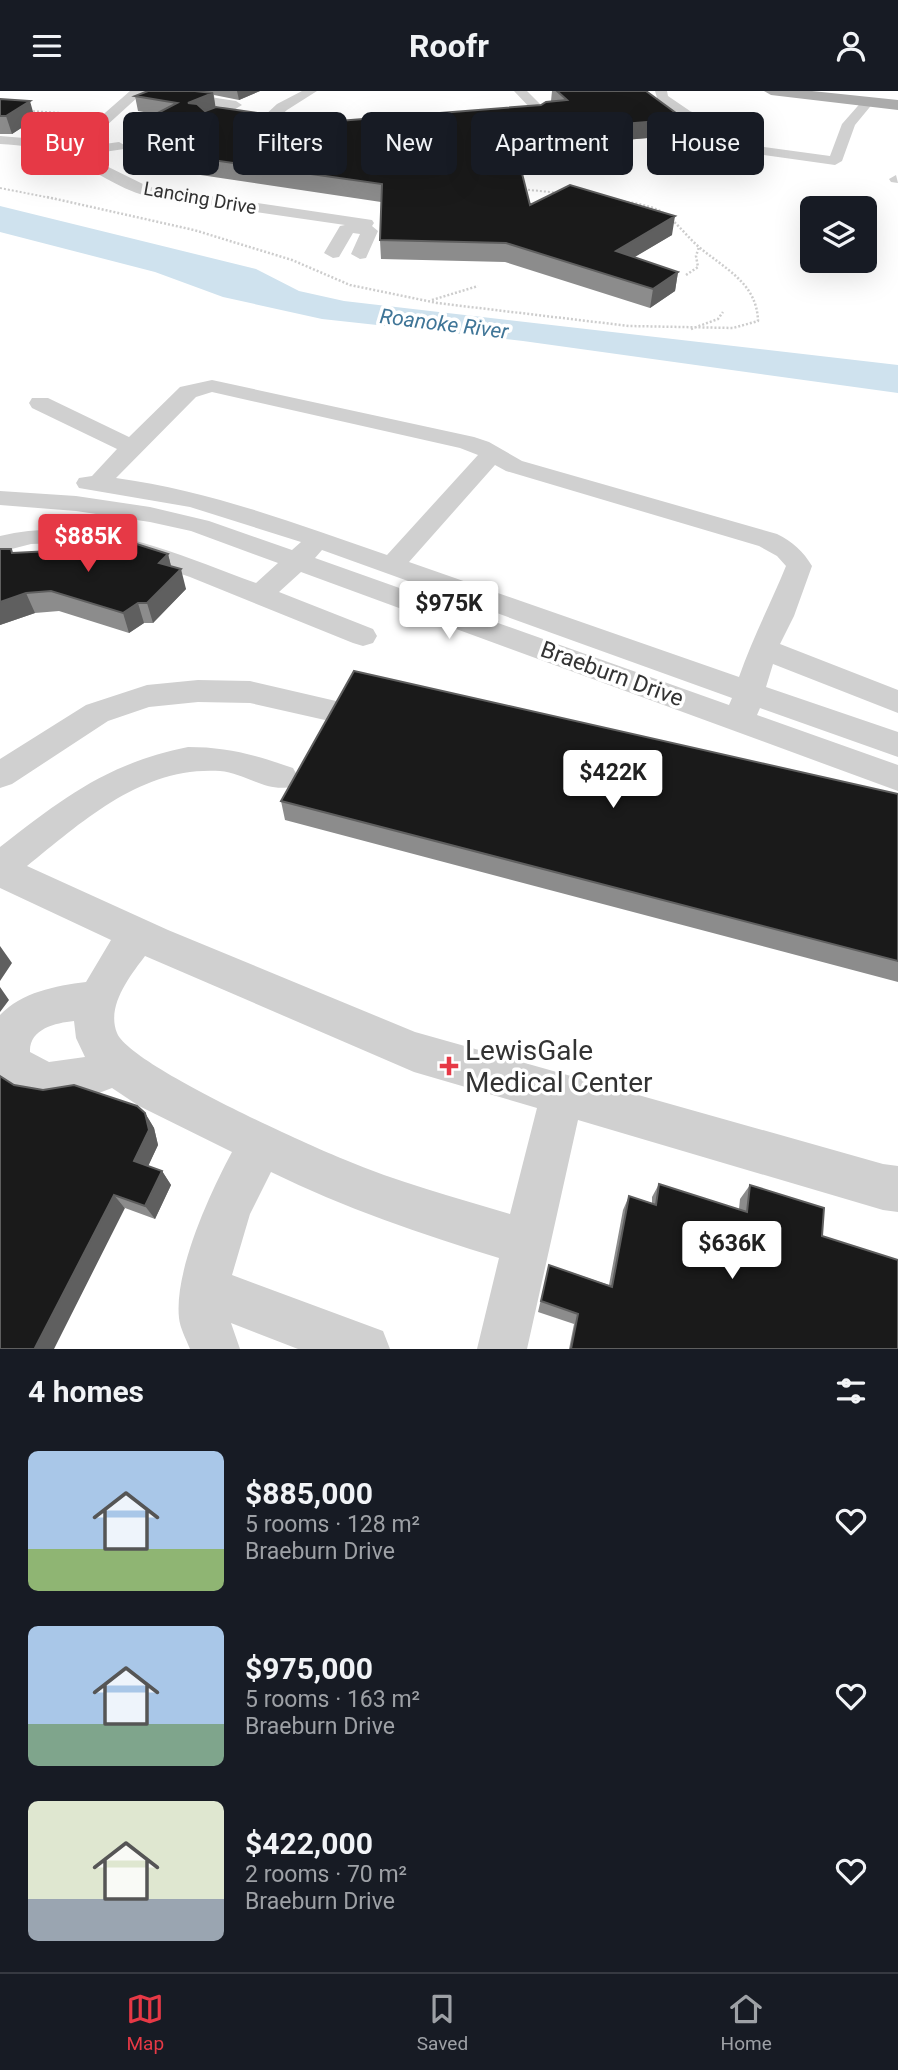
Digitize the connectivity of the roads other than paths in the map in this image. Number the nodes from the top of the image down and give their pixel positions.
1 (311, 91) edge
2 (520, 91) edge
3 (661, 91) edge
4 (771, 91) edge
5 (136, 92) edge
6 (868, 102) junction
7 (898, 105) edge
8 (277, 112) edge
9 (542, 112) edge
10 (219, 115) edge
11 (109, 116) edge
12 (0, 140) edge
13 (21, 142) edge
14 (119, 146) road end
15 (109, 147) edge
16 (109, 175) edge
17 (360, 225) junction
18 (333, 253) dead end
19 (360, 254) dead end
20 (40, 403) dead end
21 (132, 447) junction
22 (492, 454) junction
23 (0, 479) edge
24 (99, 484) junction
25 (0, 498) edge
26 (190, 511) junction
27 (319, 540) junction
28 (0, 544) edge
29 (296, 560) junction
30 (392, 565) junction
31 (463, 592) junction
32 (260, 595) junction
33 (441, 612) junction
34 (363, 636) dead end
35 (763, 649) junction
36 (749, 692) junction
37 (898, 702) edge
38 (325, 709) dead end
39 (740, 720) junction
40 (898, 745) edge
41 (0, 775) edge
42 (281, 777) dead end
43 (898, 778) edge
44 (0, 869) edge
45 (138, 934) junction
46 (99, 999) junction
47 (117, 1065) junction
48 (562, 1093) junction
49 (261, 1145) junction
50 (898, 1189) edge
51 (527, 1243) junction
52 (205, 1289) junction
53 (215, 1349) edge
54 (365, 1349) edge
55 (502, 1349) edge

1 - 8 street
2 - 9 street
3 - 6 street
4 - 6 main road
5 - 10 street
5 - 11 street
6 - 7 main road
12 - 13 street, Lancing Drive
14 - 15 street
16 - 17 street, Lancing Drive
17 - 18 street
17 - 19 street
20 - 21 street
21 - 22 street
21 - 24 street
22 - 30 street
22 - 35 street
23 - 24 street, Braeburn Drive
24 - 26 street, Braeburn Drive
25 - 26 street, Braeburn Drive
26 - 27 street, Braeburn Drive
26 - 29 street, Braeburn Drive
27 - 29 street
27 - 30 street, Braeburn Drive
28 - 32 street
29 - 32 street
29 - 33 street, Braeburn Drive
30 - 31 street, Braeburn Drive
31 - 33 street
31 - 36 street, Braeburn Drive
32 - 34 street
33 - 39 street, Braeburn Drive
35 - 36 street
35 - 37 street
36 - 39 street
36 - 40 street, Braeburn Drive
38 - 41 street
39 - 43 street, Braeburn Drive
42 - 44 street
44 - 45 street
45 - 46 street
45 - 48 street
46 - 47 street
46 - 47 street
47 - 49 street
48 - 50 street
48 - 51 street
49 - 51 street
49 - 52 street
51 - 55 street
52 - 53 street
52 - 54 street

